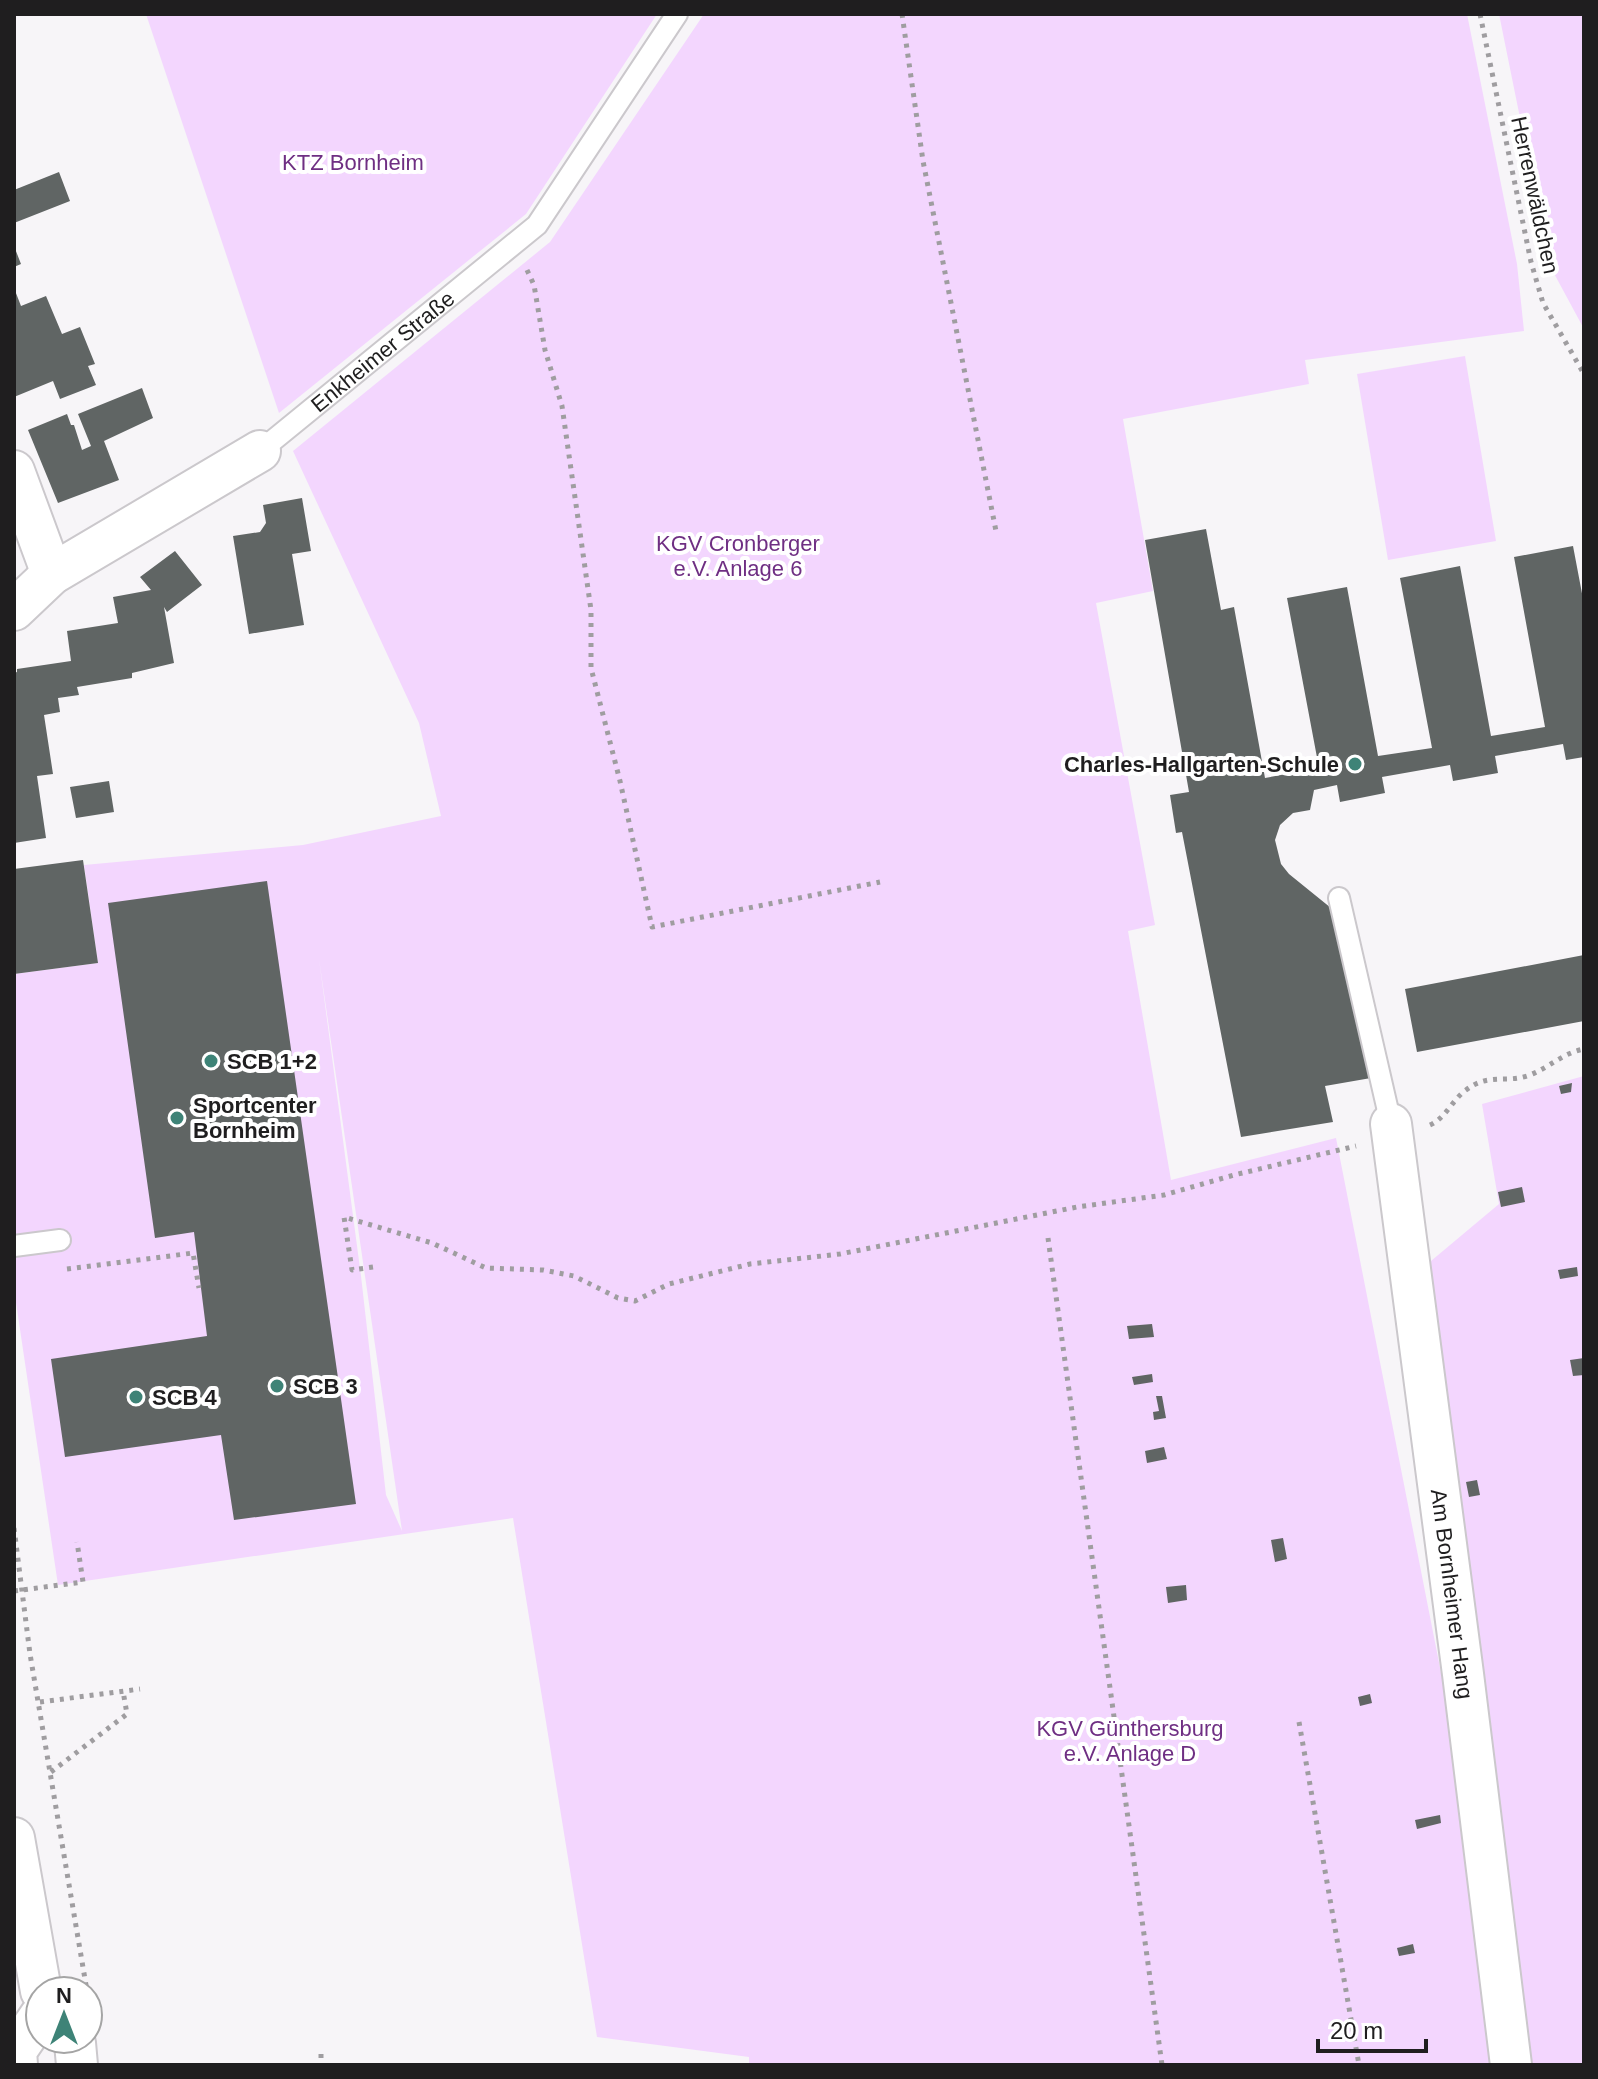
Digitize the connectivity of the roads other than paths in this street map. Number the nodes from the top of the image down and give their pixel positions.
1 (677, 14) edge
2 (260, 451) joint
3 (14, 471) edge
4 (52, 574) junction
5 (14, 610) edge
6 (1339, 898) dead end
7 (1392, 1135) joint
8 (60, 1240) dead end
9 (14, 1246) edge
10 (14, 1838) edge
11 (38, 1975) edge
12 (1511, 2065) edge

1 - 2 lane, Enkheimer Straße
2 - 4 street, Enkheimer Straße
3 - 4 street
4 - 5 street, Enkheimer Straße
6 - 7 lane
7 - 12 street, Am Bornheimer Hang
8 - 9 lane
10 - 11 street

